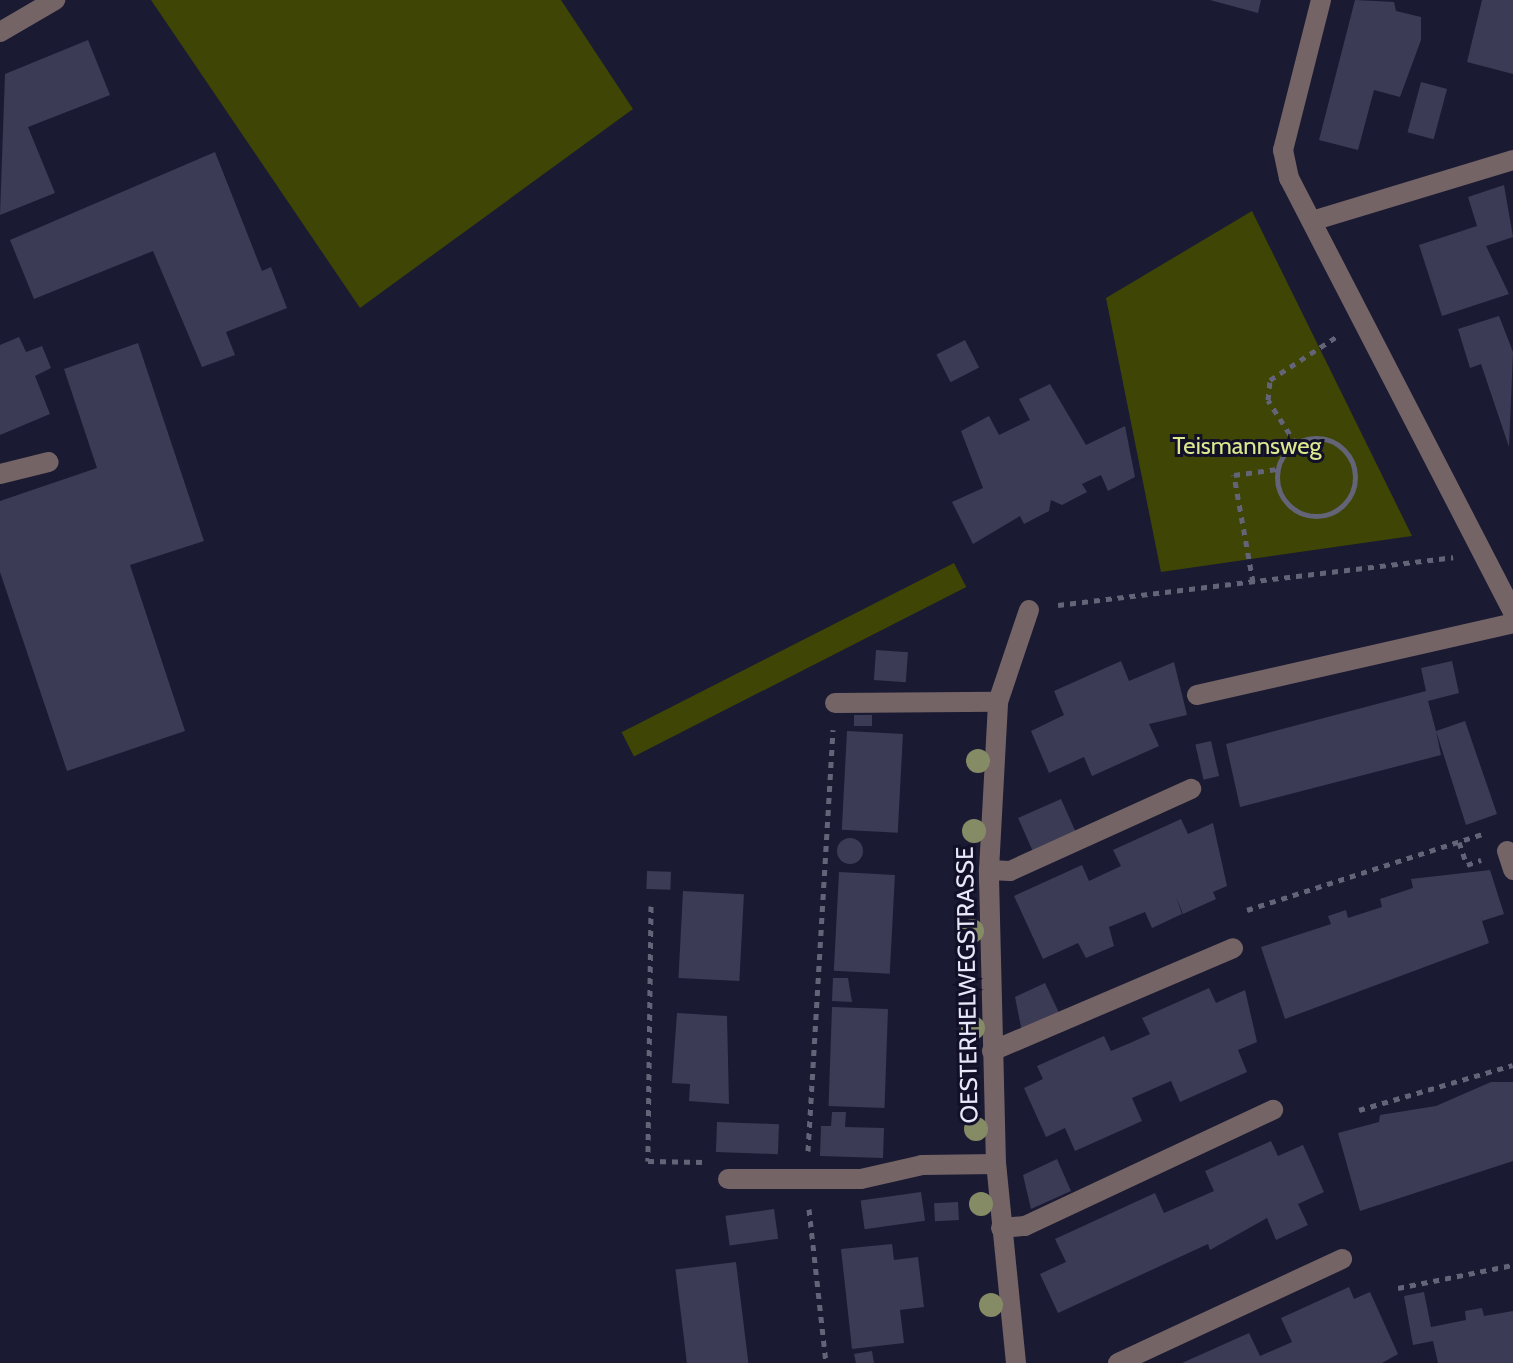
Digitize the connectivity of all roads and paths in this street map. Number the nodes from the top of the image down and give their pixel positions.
1 (55, 0) edge
2 (1321, 0) edge
3 (0, 32) edge
4 (1513, 160) edge
5 (1312, 221) junction
6 (1365, 322) junction
7 (1296, 444) junction
8 (49, 462) dead end
9 (1278, 469) junction
10 (0, 474) edge
11 (1486, 553) junction
12 (1253, 582) junction
13 (1029, 610) joint
14 (1513, 612) edge
15 (1513, 623) edge
16 (1197, 695) dead end
17 (998, 702) junction
18 (835, 703) joint
19 (1191, 789) dead end
20 (1500, 828) dead end
21 (989, 870) junction
22 (651, 906) dead end
23 (1247, 910) dead end
24 (1233, 948) dead end
25 (992, 1051) junction
26 (1513, 1065) edge
27 (1273, 1110) dead end
28 (1359, 1110) dead end
29 (996, 1164) junction
30 (728, 1179) joint
31 (806, 1179) junction
32 (1001, 1228) junction
33 (1342, 1259) dead end
34 (1513, 1265) edge
35 (1398, 1288) dead end
36 (826, 1363) edge
37 (1016, 1363) edge
38 (1118, 1363) edge

1 - 3 street
2 - 5 street
4 - 5 street
5 - 6 street
6 - 7 path
6 - 11 street
7 - 9 path
7 - 9 path
8 - 10 street
9 - 12 path
11 - 12 path
11 - 14 street
12 - 13 path
13 - 17 street, OESTERHELWEGSTRASSE
15 - 16 street
17 - 18 street
17 - 21 street, OESTERHELWEGSTRASSE
18 - 31 path
19 - 21 street
20 - 23 path
21 - 25 street, OESTERHELWEGSTRASSE
22 - 30 path
24 - 25 street
25 - 29 street, OESTERHELWEGSTRASSE
26 - 28 path
27 - 32 street
29 - 31 street
29 - 32 street, OESTERHELWEGSTRASSE
30 - 31 street
31 - 36 path
32 - 37 street, OESTERHELWEGSTRASSE
33 - 38 street
34 - 35 path

